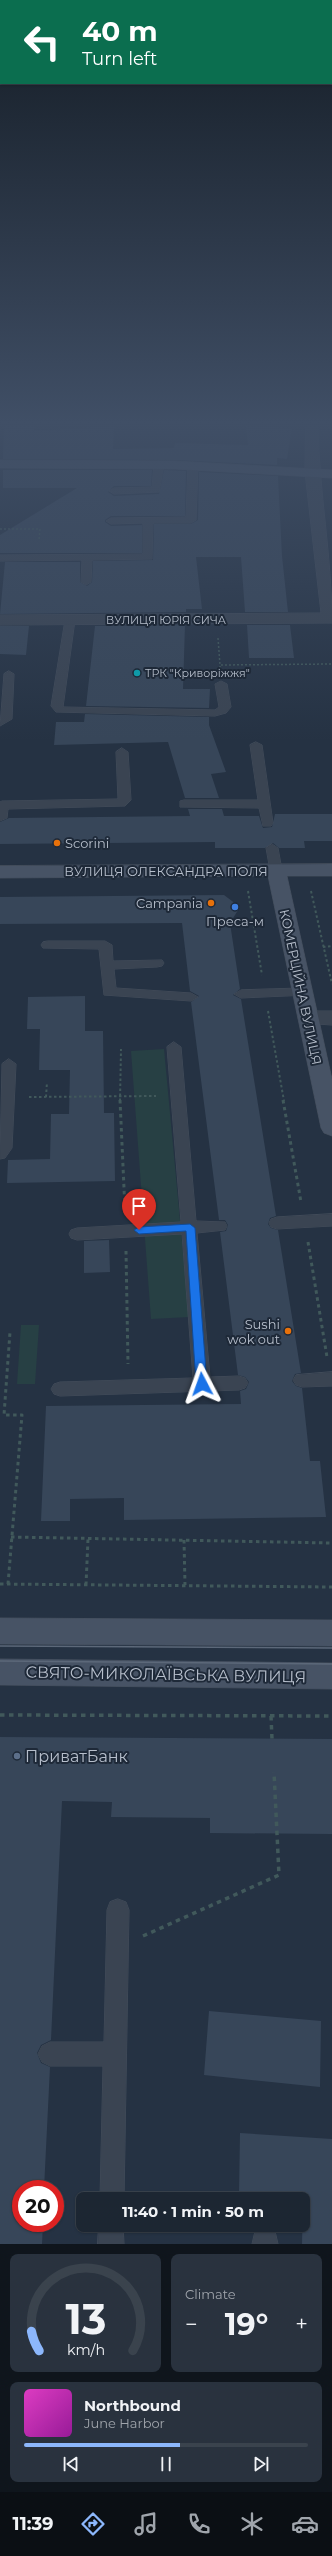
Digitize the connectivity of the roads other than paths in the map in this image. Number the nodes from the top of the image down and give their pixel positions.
1 (148, 531) edge
2 (319, 531) edge
3 (0, 558) edge
4 (87, 558) junction
5 (86, 582) dead end
6 (330, 618) edge
7 (0, 620) edge
8 (70, 620) junction
9 (9, 674) dead end
10 (221, 684) road end
11 (0, 723) edge
12 (256, 745) dead end
13 (122, 752) dead end
14 (184, 804) dead end
15 (264, 804) junction
16 (1, 818) dead end
17 (267, 823) dead end
18 (272, 848) dead end
19 (276, 870) junction
20 (332, 870) edge
21 (0, 872) edge
22 (48, 945) dead end
23 (157, 963) dead end
24 (106, 965) junction
25 (303, 992) junction
26 (241, 994) dead end
27 (191, 997) dead end
28 (308, 1018) junction
29 (332, 1018) edge
30 (174, 1047) dead end
31 (9, 1064) dead end
32 (326, 1077) edge
33 (332, 1128) edge
34 (0, 1154) edge
35 (332, 1220) edge
36 (277, 1223) dead end
37 (220, 1226) dead end
38 (190, 1228) junction
39 (77, 1234) dead end
40 (331, 1379) edge
41 (302, 1380) dead end
42 (239, 1383) dead end
43 (202, 1384) junction
44 (60, 1389) dead end
45 (0, 1631) edge
46 (332, 1633) edge
47 (0, 1672) edge
48 (332, 1676) edge
49 (118, 1910) dead end
50 (50, 2054) dead end
51 (115, 2054) junction
52 (112, 2192) edge
53 (111, 2232) edge
54 (111, 2244) edge

1 - 4 lane
2 - 6 street
3 - 4 lane
4 - 5 lane
6 - 8 street, ВУЛИЦЯ ЮРІЯ СИЧА
7 - 8 street, ВУЛИЦЯ ЮРІЯ СИЧА
8 - 10 lane
9 - 11 lane
12 - 15 lane
13 - 16 lane
14 - 15 lane
15 - 17 lane
18 - 19 lane
19 - 20 street, ВУЛИЦЯ ОЛЕКСАНДРА ПОЛЯ
19 - 21 street, ВУЛИЦЯ ОЛЕКСАНДРА ПОЛЯ
19 - 25 street, КОМЕРЦІЙНА ВУЛИЦЯ
22 - 24 lane
23 - 24 lane
24 - 27 lane
25 - 26 lane
25 - 28 street, КОМЕРЦІЙНА ВУЛИЦЯ
28 - 29 street
28 - 32 street, КОМЕРЦІЙНА ВУЛИЦЯ
30 - 38 lane
31 - 34 lane
32 - 33 street, КОМЕРЦІЙНА ВУЛИЦЯ
35 - 36 lane
37 - 38 lane
38 - 39 lane
38 - 43 lane
40 - 41 lane
42 - 43 lane
43 - 44 lane
45 - 46 street
47 - 48 street, СВЯТО-МИКОЛАЇВСЬКА ВУЛИЦЯ
49 - 51 lane
50 - 51 lane
51 - 52 lane
53 - 54 lane

